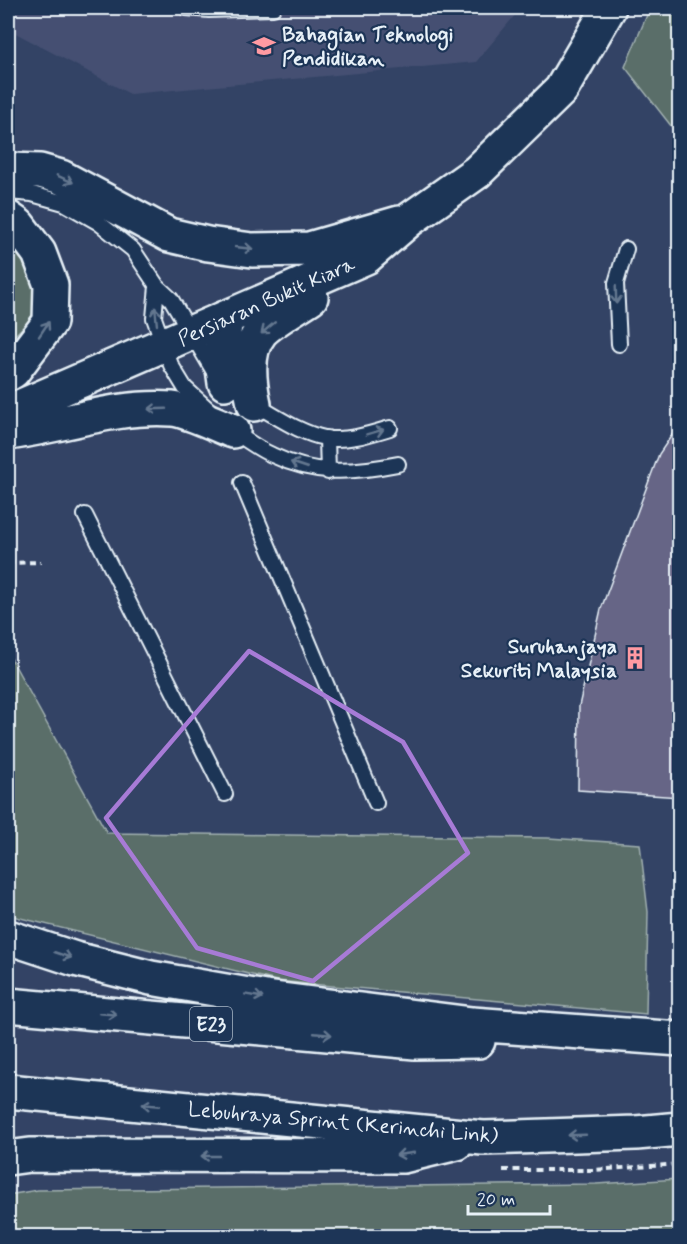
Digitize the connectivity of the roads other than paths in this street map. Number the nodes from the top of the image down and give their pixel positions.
1 (186, 8) edge
2 (273, 8) edge
3 (609, 8) edge
4 (8, 170) edge
5 (8, 192) edge
6 (8, 218) edge
7 (409, 220) junction
8 (626, 249) dead end
9 (366, 257) junction
10 (157, 286) junction
11 (226, 318) junction
12 (177, 340) junction
13 (619, 344) dead end
14 (8, 374) edge
15 (225, 383) junction
16 (254, 404) junction
17 (8, 412) edge
18 (390, 428) dead end
19 (233, 431) junction
20 (8, 433) edge
21 (327, 438) junction
22 (398, 464) dead end
23 (328, 472) junction
24 (242, 483) dead end
25 (85, 515) dead end
26 (225, 794) dead end
27 (376, 803) dead end
28 (8, 937) edge
29 (8, 1005) edge
30 (680, 1039) edge
31 (8, 1091) edge
32 (680, 1129) edge
33 (483, 1138) junction
34 (8, 1158) edge

1 - 2 lane
3 - 7 main road, Persiaran Bukit Kiara
4 -> 7 main road
5 - 10 lane
14 -> 6 main road
7 - 9 main road, Persiaran Bukit Kiara
8 -> 13 lane
9 - 11 main road, Persiaran Bukit Kiara
9 -> 16 main road
10 - 12 lane
12 -> 10 lane
11 - 12 main road, Persiaran Bukit Kiara
11 - 15 main road
12 - 15 lane
12 - 17 main road, Persiaran Bukit Kiara
12 - 19 lane
15 - 16 lane
16 - 21 lane
21 -> 18 lane
19 -> 20 main road
23 -> 19 lane
21 - 23 lane
22 - 23 lane
24 - 27 lane
25 - 26 lane
28 -> 30 main road
29 -> 30 main road, E23
33 -> 31 main road, Lebuhraya Sprint (Kerinchi Link)
32 -> 33 main road, Lebuhraya Sprint (Kerinchi Link)
33 -> 34 main road

